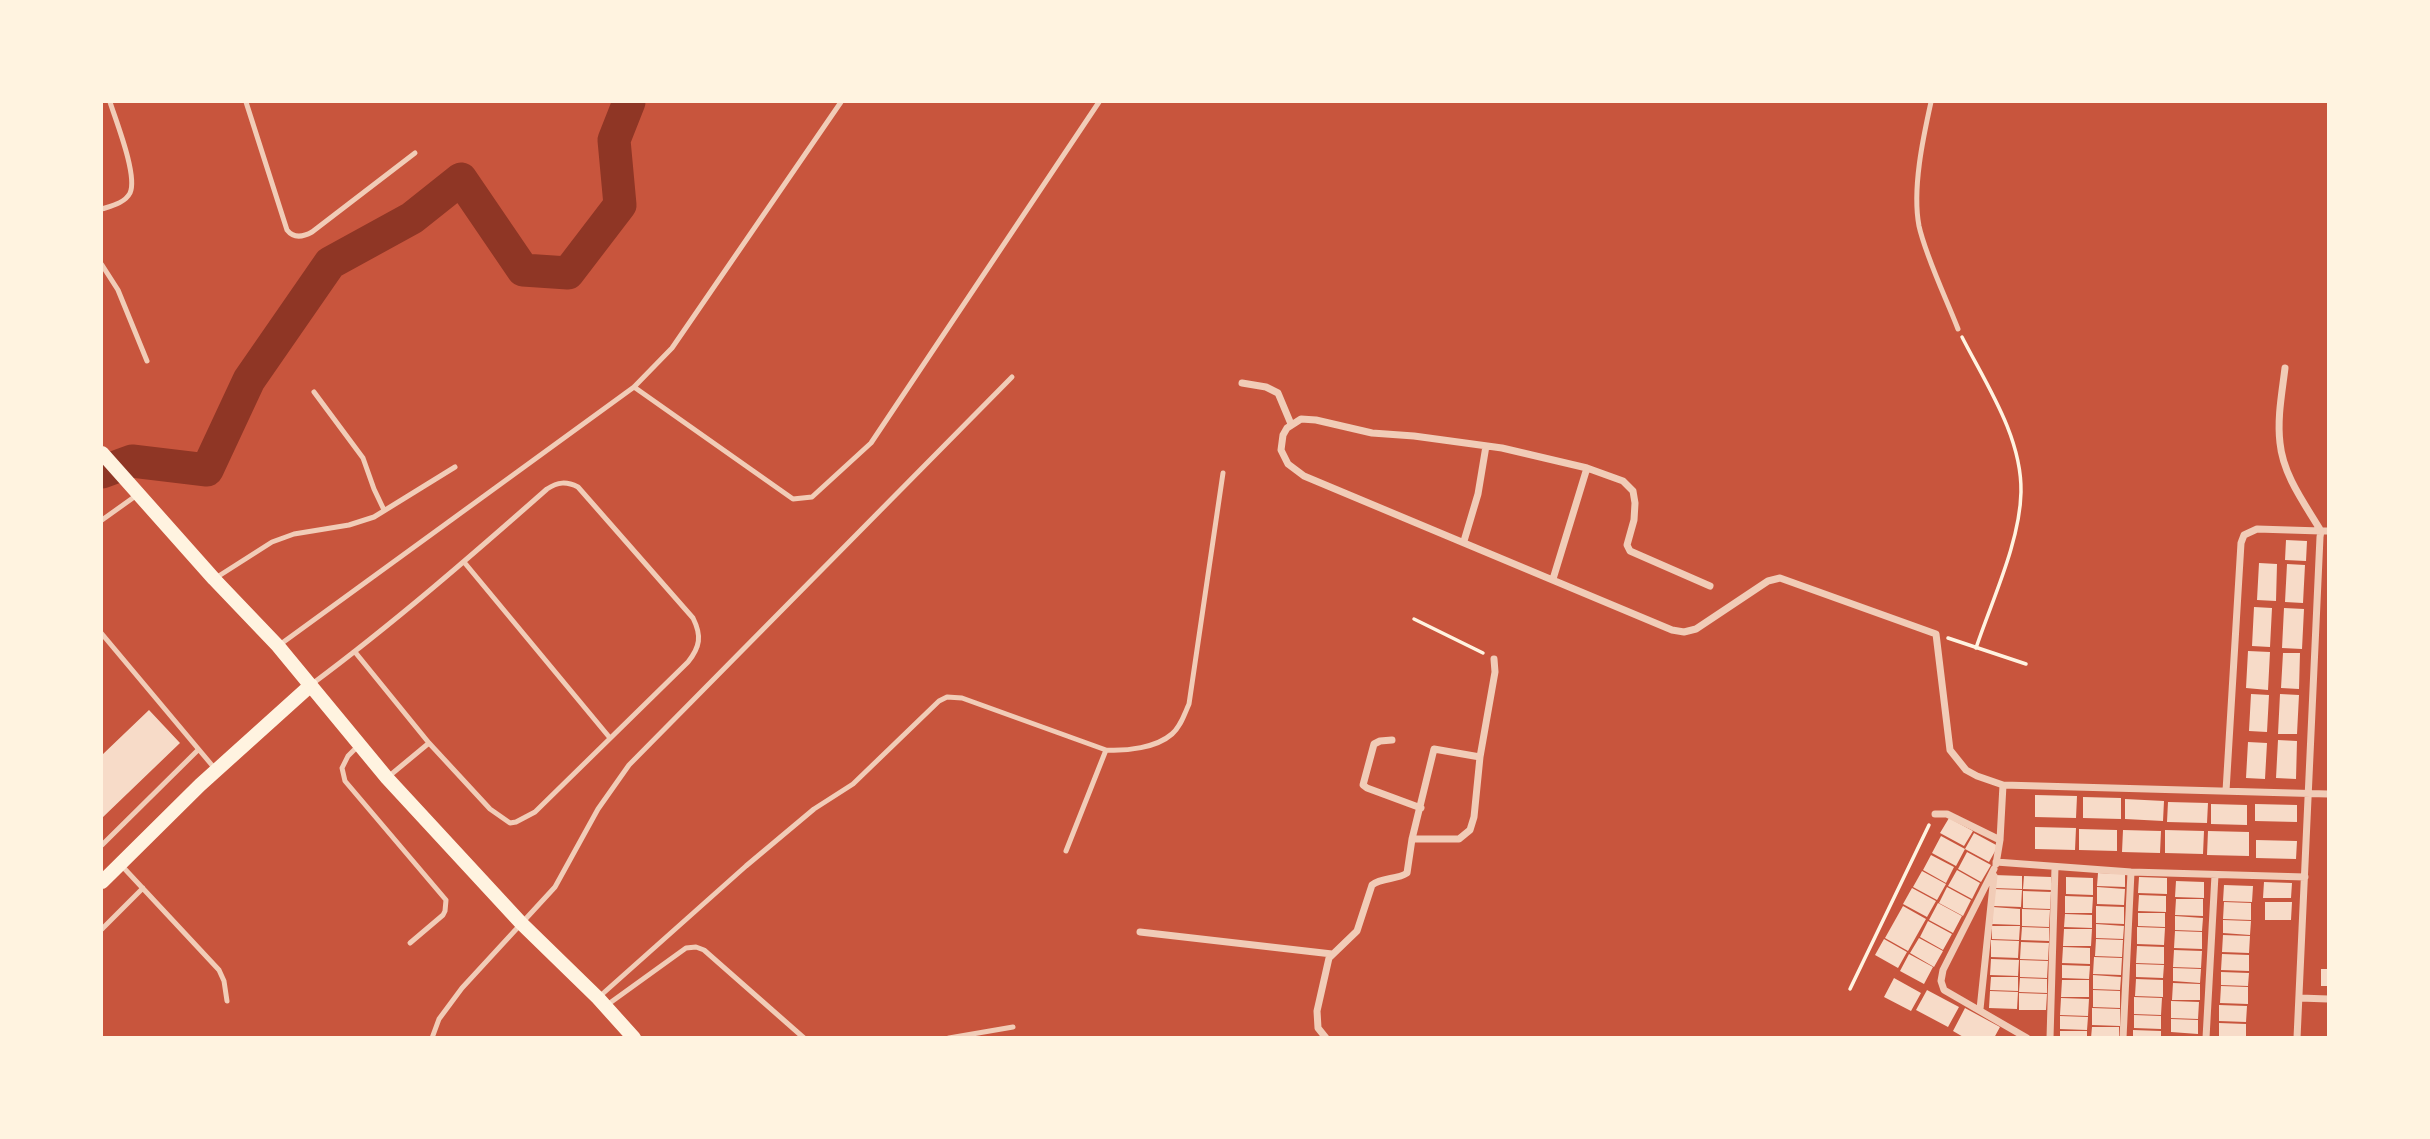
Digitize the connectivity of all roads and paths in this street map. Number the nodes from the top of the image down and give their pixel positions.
1 (110, 102) edge
2 (246, 102) edge
3 (841, 102) edge
4 (1099, 102) edge
5 (1931, 102) edge
6 (415, 153) dead end
7 (102, 209) edge
8 (102, 265) edge
9 (1958, 329) joint
10 (147, 361) dead end
11 (2285, 368) dead end
12 (1013, 377) dead end
13 (1242, 383) dead end
14 (634, 387) junction
15 (314, 392) dead end
16 (1292, 424) junction
17 (1486, 446) junction
18 (102, 453) edge
19 (456, 467) dead end
20 (1587, 468) junction
21 (1223, 473) dead end
22 (137, 495) junction
23 (384, 510) junction
24 (102, 520) edge
25 (2325, 531) edge
26 (1464, 541) junction
27 (464, 562) junction
28 (214, 579) junction
29 (1553, 579) junction
30 (1710, 586) dead end
31 (2318, 598) junction
32 (2329, 598) edge
33 (1414, 619) dead end
34 (102, 634) edge
35 (1936, 634) junction
36 (278, 646) junction
37 (1976, 648) junction
38 (355, 652) junction
39 (1494, 659) joint
40 (2026, 664) dead end
41 (311, 685) junction
42 (610, 738) junction
43 (1392, 740) dead end
44 (429, 743) junction
45 (359, 745) junction
46 (198, 750) junction
47 (1106, 750) junction
48 (1480, 757) junction
49 (216, 770) junction
50 (387, 778) junction
51 (2003, 785) junction
52 (2226, 791) junction
53 (2308, 793) junction
54 (2329, 794) edge
55 (1421, 808) junction
56 (1935, 814) joint
57 (1412, 839) junction
58 (2000, 840) junction
59 (102, 845) edge
60 (1066, 851) dead end
61 (120, 864) junction
62 (1995, 866) junction
63 (2055, 867) junction
64 (2131, 872) junction
65 (2216, 875) junction
66 (2305, 877) junction
67 (102, 882) edge
68 (143, 888) junction
69 (521, 923) junction
70 (102, 929) edge
71 (1140, 932) dead end
72 (410, 943) dead end
73 (1332, 954) junction
74 (1850, 989) dead end
75 (2300, 998) junction
76 (2329, 999) edge
77 (227, 1001) dead end
78 (602, 1002) junction
79 (1980, 1009) junction
80 (1013, 1027) dead end
81 (432, 1038) edge
82 (634, 1038) edge
83 (804, 1038) edge
84 (949, 1038) edge
85 (1326, 1038) edge
86 (2027, 1038) edge
87 (2050, 1038) edge
88 (2123, 1038) edge
89 (2206, 1038) edge
90 (2297, 1038) edge

1 - 7 lane
2 - 6 lane
3 - 14 lane
4 - 14 lane
5 - 9 lane
8 - 10 lane
9 - 37 path
11 - 25 street
12 - 69 lane
13 - 16 street
14 - 36 lane
15 - 23 lane
16 - 17 street
16 - 26 street
17 - 20 street
17 - 26 street
18 - 22 main road
19 - 23 lane
20 - 29 street
20 - 30 street
21 - 47 lane
22 - 24 lane
22 - 28 main road
23 - 28 lane
25 - 31 street
25 - 52 street
26 - 29 street
27 - 38 lane
27 - 42 lane
27 - 42 lane
28 - 36 main road
29 - 35 street
31 - 32 street
31 - 53 street
33 - 39 path
34 - 46 lane
35 - 37 path
35 - 51 street
36 - 41 main road
37 - 40 path
38 - 41 lane
38 - 44 lane
39 - 48 street
41 - 45 main road
41 - 49 main road
42 - 44 lane
43 - 55 street
44 - 50 lane
45 - 50 main road
45 - 72 lane
46 - 49 lane
46 - 59 lane
47 - 60 lane
47 - 78 lane
48 - 55 street
48 - 57 street
49 - 61 main road
50 - 69 main road
51 - 52 street
51 - 58 street
52 - 53 street
53 - 54 street
53 - 66 street
55 - 57 street
56 - 58 street
56 - 74 path
57 - 73 street
58 - 62 street
61 - 67 main road
61 - 68 lane
62 - 63 street
62 - 79 street
62 - 79 street
63 - 64 street
63 - 87 street
64 - 65 street
64 - 88 street
65 - 66 street
65 - 89 street
66 - 75 street
68 - 70 lane
68 - 77 lane
69 - 78 main road
69 - 81 lane
71 - 73 street
73 - 85 street
75 - 76 street
75 - 90 street
78 - 82 main road
78 - 83 lane
79 - 86 street
80 - 84 lane

